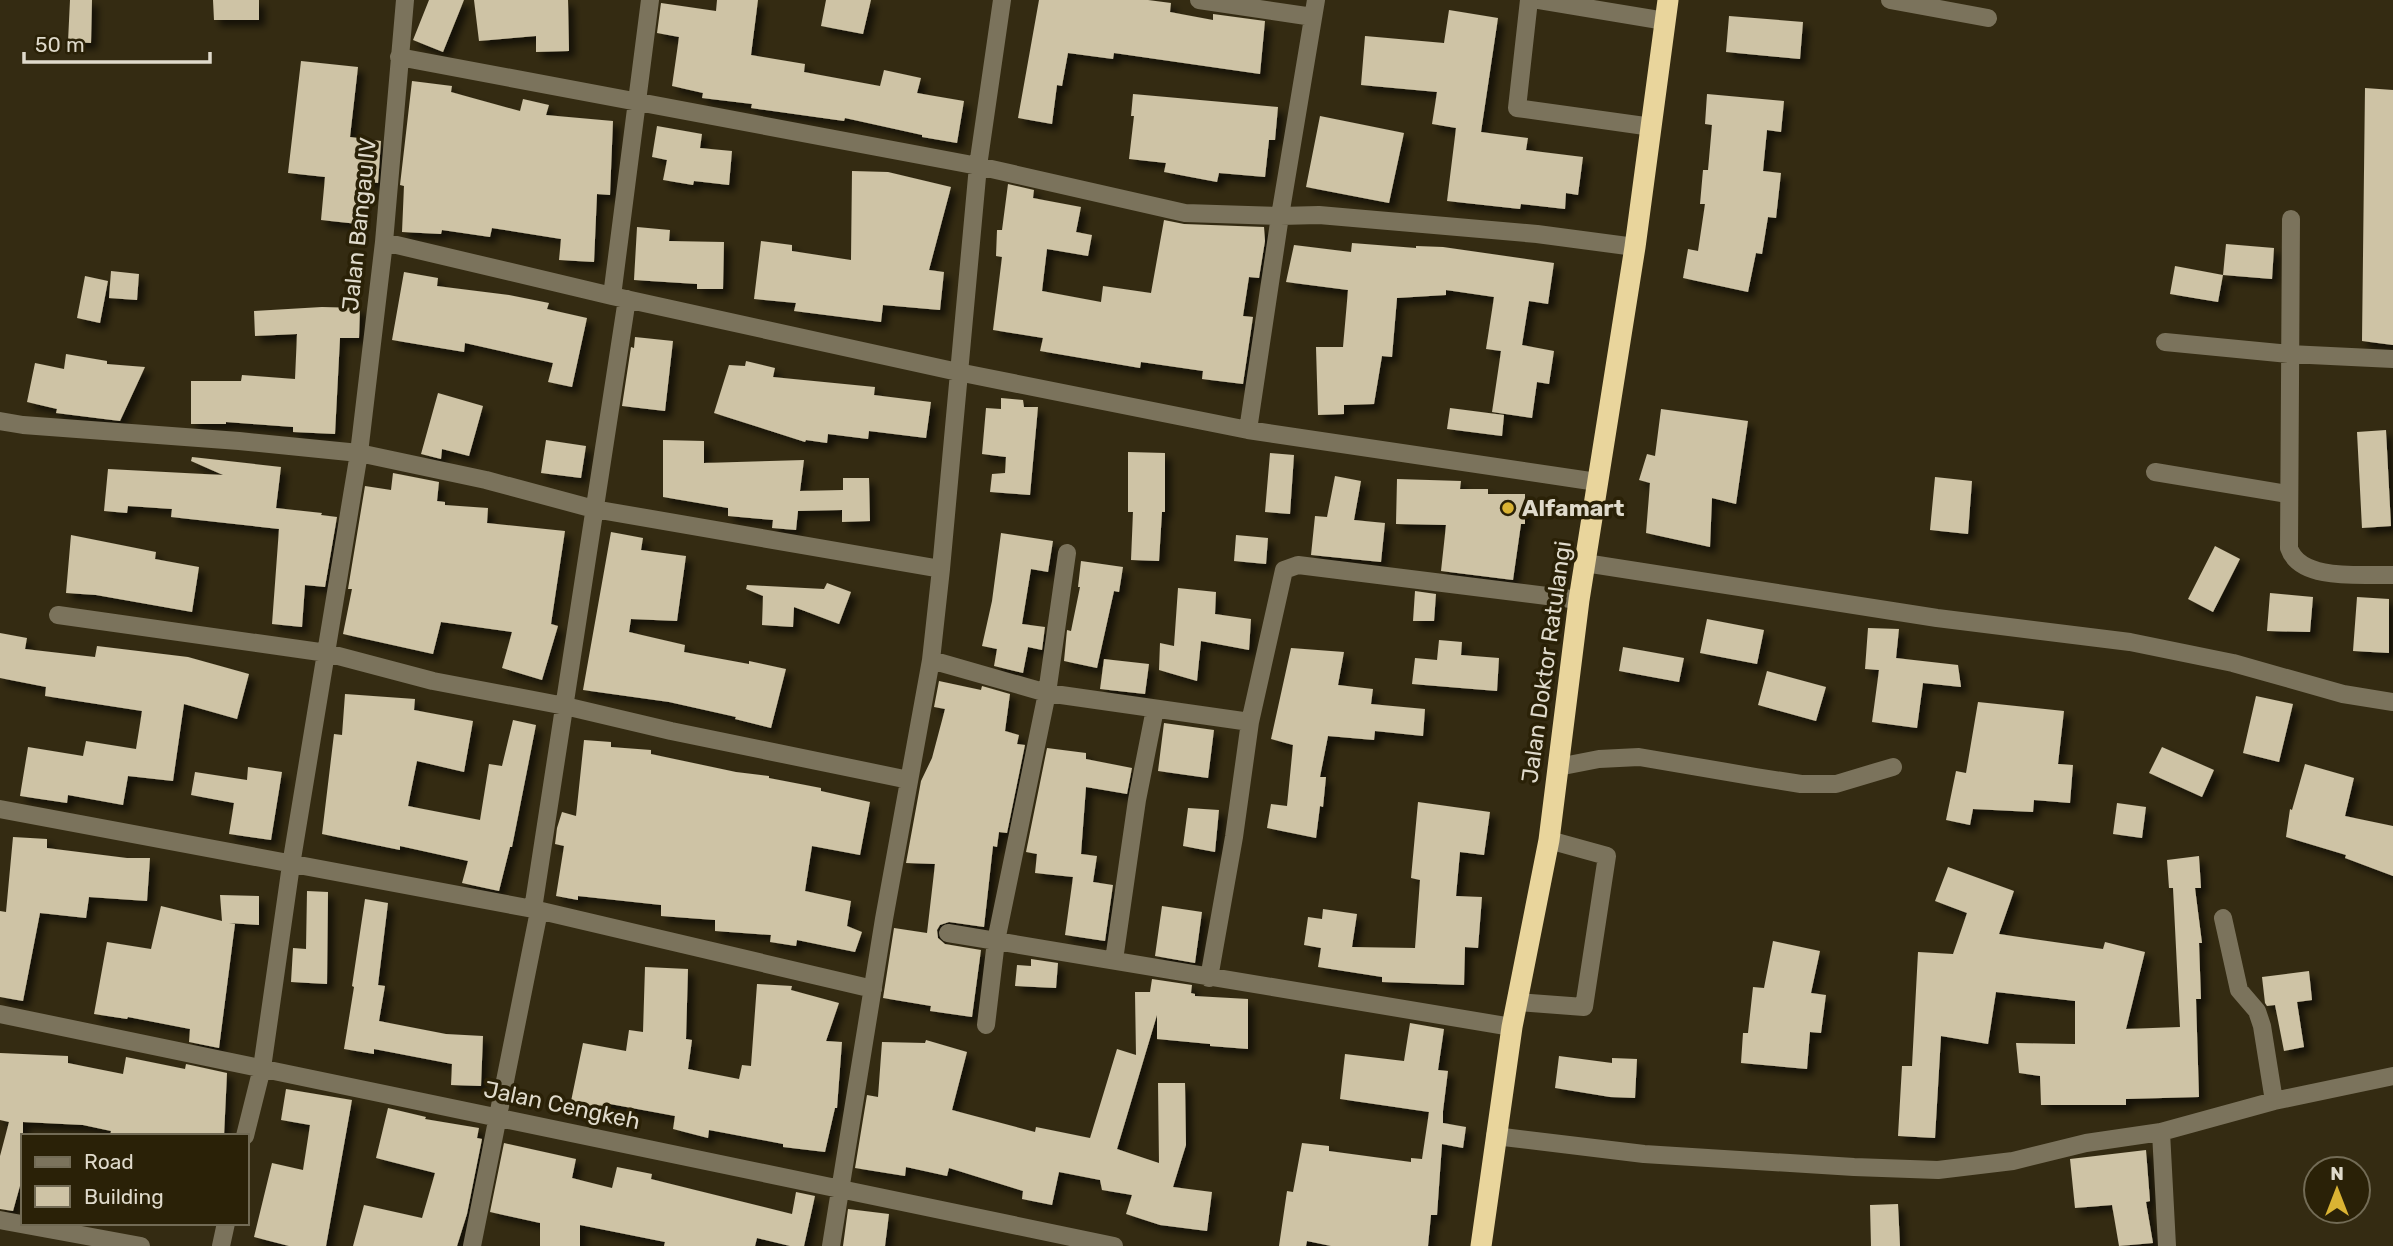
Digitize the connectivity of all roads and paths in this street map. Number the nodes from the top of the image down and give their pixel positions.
1 (405, 0) edge
2 (650, 0) edge
3 (1002, 0) edge
4 (1199, 0) edge
5 (1529, 0) edge
6 (1539, 0) edge
7 (1890, 0) edge
8 (1315, 8) edge
9 (1667, 10) edge
10 (1988, 18) dead end
11 (399, 57) junction
12 (638, 101) junction
13 (1652, 127) junction
14 (978, 166) junction
15 (1280, 216) junction
16 (2291, 219) dead end
17 (384, 242) junction
18 (1635, 247) junction
19 (620, 298) junction
20 (2165, 342) dead end
21 (2289, 354) junction
22 (2393, 359) edge
23 (958, 372) junction
24 (0, 421) edge
25 (1248, 430) junction
26 (359, 453) junction
27 (2155, 472) dead end
28 (1597, 482) junction
29 (2288, 494) junction
30 (594, 509) junction
31 (1067, 553) dead end
32 (1585, 564) junction
33 (942, 569) junction
34 (2393, 575) edge
35 (1579, 600) junction
36 (58, 615) dead end
37 (327, 653) junction
38 (931, 660) junction
39 (1047, 693) junction
40 (2393, 702) edge
41 (565, 706) junction
42 (1154, 709) junction
43 (1250, 722) junction
44 (1558, 767) junction
45 (1893, 767) dead end
46 (909, 780) junction
47 (0, 809) edge
48 (1549, 840) junction
49 (291, 865) junction
50 (536, 910) junction
51 (2223, 918) dead end
52 (948, 933) dead end
53 (996, 941) junction
54 (1114, 960) junction
55 (1209, 978) junction
56 (873, 989) junction
57 (1518, 1002) junction
58 (0, 1014) edge
59 (986, 1025) dead end
60 (1512, 1027) junction
61 (262, 1068) junction
62 (2393, 1076) edge
63 (2274, 1101) junction
64 (498, 1117) junction
65 (2161, 1132) junction
66 (246, 1134) edge
67 (1495, 1136) junction
68 (839, 1188) junction
69 (0, 1220) edge
70 (21, 1224) edge
71 (27, 1225) edge
72 (226, 1225) edge
73 (141, 1246) edge
74 (221, 1246) edge
75 (471, 1246) edge
76 (831, 1246) edge
77 (1114, 1246) edge
78 (1480, 1246) edge
79 (2167, 1246) edge

1 - 11 street, Jalan Bangau IV
2 - 12 street
3 - 14 street
4 - 8 street
5 - 13 street
6 - 9 street
7 - 10 street
8 - 15 street
9 - 13 highway, Jalan Doktor Ratulangi
11 - 12 street
11 - 17 street, Jalan Bangau IV
12 - 14 street
12 - 19 street
13 - 18 highway, Jalan Doktor Ratulangi
14 - 15 street
14 - 23 street
15 - 18 street
15 - 25 street
16 - 21 street
17 - 19 street
17 - 26 street, Jalan Bangau IV
18 - 28 highway, Jalan Doktor Ratulangi
19 - 23 street
19 - 30 street
20 - 21 street
21 - 22 street
21 - 29 street
23 - 25 street
23 - 33 street
24 - 26 street
25 - 28 street
26 - 30 street
26 - 37 street, Jalan Bangau IV
27 - 29 street
28 - 32 highway, Jalan Doktor Ratulangi
29 - 34 street
30 - 33 street
30 - 41 street
31 - 39 street
32 - 35 highway, Jalan Doktor Ratulangi
32 - 40 street
33 - 38 street
35 - 43 street
35 - 44 highway, Jalan Doktor Ratulangi
36 - 37 street
37 - 41 street
37 - 49 street, Jalan Bangau IV
38 - 39 street
38 - 46 street
39 - 42 street
39 - 53 street
41 - 46 street
41 - 50 street
42 - 43 street
42 - 54 street
43 - 55 street
44 - 45 street
44 - 48 highway, Jalan Doktor Ratulangi
46 - 56 street
47 - 49 street
48 - 57 highway, Jalan Doktor Ratulangi
48 - 57 street
49 - 50 street
49 - 61 street, Jalan Bangau IV
50 - 56 street
50 - 64 street
51 - 63 street
52 - 53 street
53 - 54 street
53 - 59 street
54 - 55 street
55 - 60 street
56 - 68 street
57 - 60 highway, Jalan Doktor Ratulangi
58 - 61 street, Jalan Cengkeh
60 - 67 highway, Jalan Doktor Ratulangi
61 - 64 street, Jalan Cengkeh
61 - 66 street, Jalan Bangau IV
62 - 63 street
63 - 65 street
64 - 68 street, Jalan Cengkeh
64 - 75 street
65 - 67 street
65 - 79 street
67 - 78 highway, Jalan Doktor Ratulangi
68 - 76 street
68 - 77 street, Jalan Cengkeh
69 - 70 street
71 - 73 street
72 - 74 street

